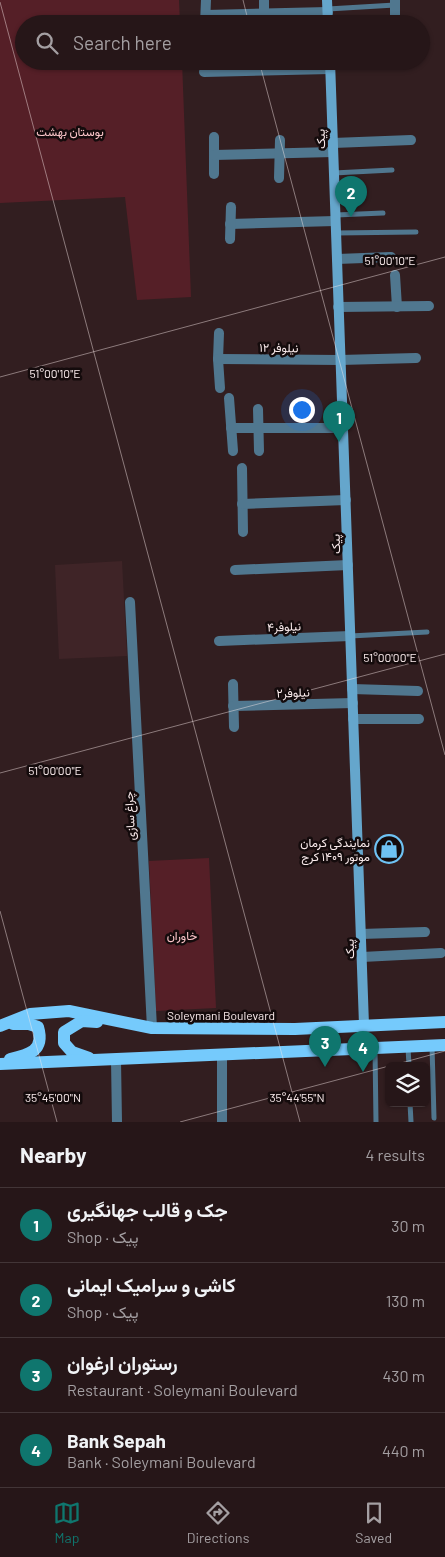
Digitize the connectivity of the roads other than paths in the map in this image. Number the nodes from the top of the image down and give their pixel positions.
1 (206, 0) edge
2 (264, 1) dead end
3 (395, 2) edge
4 (328, 7) edge
5 (205, 15) edge
6 (264, 15) edge
7 (285, 15) edge
8 (396, 15) edge
9 (240, 70) edge
10 (330, 70) edge
11 (204, 72) dead end
12 (214, 137) dead end
13 (280, 140) dead end
14 (411, 140) dead end
15 (333, 148) junction
16 (280, 154) junction
17 (214, 155) junction
18 (392, 170) dead end
19 (334, 173) junction
20 (214, 174) dead end
21 (279, 178) dead end
22 (231, 207) dead end
23 (383, 213) dead end
24 (335, 218) junction
25 (230, 224) junction
26 (416, 232) dead end
27 (336, 233) junction
28 (230, 239) dead end
29 (391, 256) dead end
30 (337, 259) junction
31 (395, 275) dead end
32 (429, 306) dead end
33 (338, 307) junction
34 (397, 307) junction
35 (219, 332) dead end
36 (416, 358) dead end
37 (218, 359) junction
38 (340, 360) junction
39 (220, 388) dead end
40 (229, 398) dead end
41 (258, 409) dead end
42 (231, 428) junction
43 (258, 428) junction
44 (343, 428) junction
45 (233, 451) dead end
46 (260, 451) dead end
47 (242, 468) dead end
48 (346, 500) junction
49 (242, 504) junction
50 (243, 532) dead end
51 (348, 565) junction
52 (235, 570) dead end
53 (130, 602) dead end
54 (427, 632) dead end
55 (350, 636) junction
56 (218, 641) dead end
57 (232, 684) dead end
58 (352, 689) junction
59 (418, 691) dead end
60 (353, 703) junction
61 (233, 706) junction
62 (353, 719) junction
63 (419, 719) dead end
64 (234, 727) dead end
65 (425, 932) dead end
66 (361, 934) junction
67 (441, 954) dead end
68 (362, 957) junction
69 (445, 1022) edge
70 (122, 1023) junction
71 (3, 1025) edge
72 (364, 1026) junction
73 (152, 1028) junction
74 (439, 1045) edge
75 (408, 1047) junction
76 (375, 1048) junction
77 (222, 1056) junction
78 (96, 1060) junction
79 (116, 1060) junction
80 (409, 1062) edge
81 (0, 1063) edge
82 (410, 1107) edge
83 (434, 1118) dead end
84 (117, 1122) edge
85 (222, 1122) edge
86 (376, 1122) edge
87 (411, 1122) edge

1 - 5 street
2 - 6 street
3 - 4 lane
3 - 8 street
4 - 7 street
9 - 11 street
10 - 15 street, پیک
12 - 17 street
13 - 16 street
14 - 15 street
15 - 16 street
15 - 19 street, پیک
16 - 17 street
16 - 21 street
17 - 20 street
18 - 19 lane
19 - 24 street, پیک
22 - 25 street
23 - 24 lane
24 - 25 street
24 - 27 street, پیک
25 - 28 street
26 - 27 lane
27 - 30 street, پیک
29 - 30 street
30 - 33 street, پیک
31 - 34 street
32 - 34 street
33 - 34 street
33 - 38 street, پیک
35 - 37 street
36 - 38 street, نیلوفر ۱۲
37 - 38 street, نیلوفر ۱۲
37 - 39 street
38 - 44 street, پیک
40 - 42 street
41 - 43 street
42 - 43 street
42 - 45 street
43 - 44 street
43 - 46 street
44 - 48 street, پیک
47 - 49 street
48 - 49 street
48 - 51 street, پیک
49 - 50 street
51 - 52 street
51 - 55 street, پیک
53 - 73 street, چراغ سازی
54 - 55 lane
55 - 56 street, نیلوفر۴
55 - 58 street, پیک
57 - 61 street
58 - 59 street
58 - 60 street, پیک
60 - 61 street, نیلوفر۲
60 - 62 street, پیک
61 - 64 street
62 - 63 street
62 - 66 street, پیک
65 - 66 street
66 - 68 street, پیک
67 - 68 street
68 - 72 street, پیک
69 - 72 main road, Soleymani Boulevard
70 - 71 main road, Soleymani Boulevard
70 - 73 main road, Soleymani Boulevard
70 - 78 main road
71 - 81 main road
72 - 73 main road, Soleymani Boulevard
74 - 75 main road
74 - 83 lane
75 - 76 main road
75 - 80 lane
76 - 77 main road
76 - 86 lane
77 - 79 main road
77 - 85 street
78 - 79 main road
78 - 81 main road
79 - 84 street
82 - 87 lane

